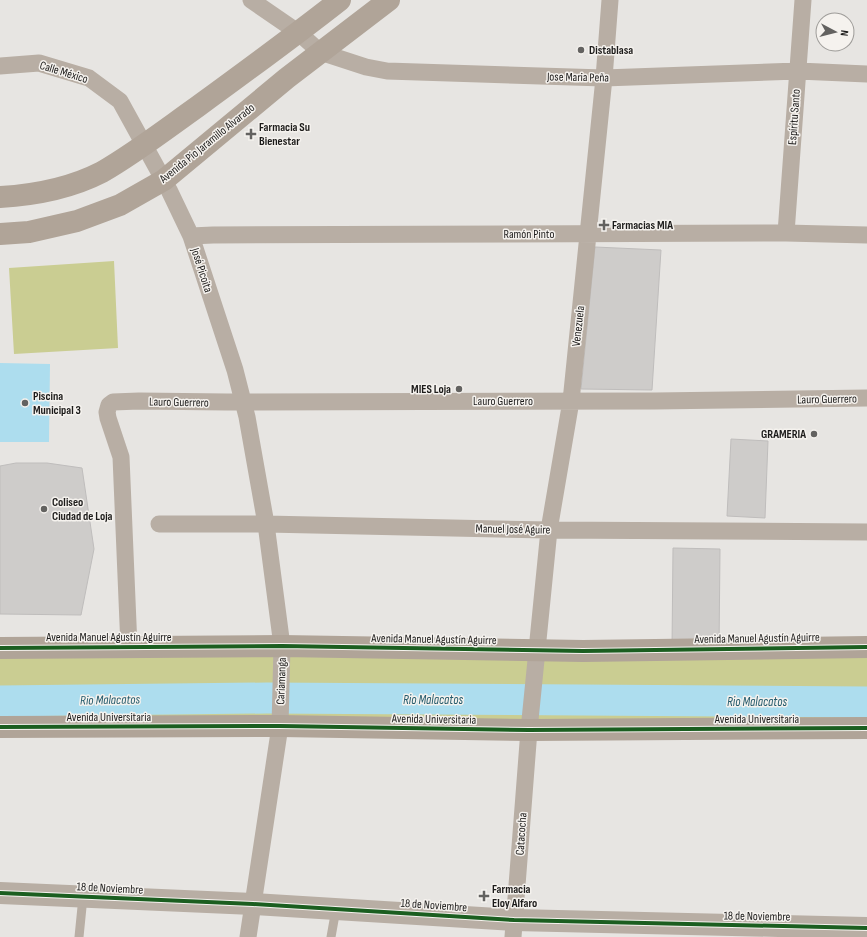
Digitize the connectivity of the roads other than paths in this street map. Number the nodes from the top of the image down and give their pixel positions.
1 (251, 0) edge
2 (340, 0) edge
3 (388, 0) edge
4 (610, 0) edge
5 (803, 0) edge
6 (299, 33) junction
7 (320, 52) junction
8 (0, 66) edge
9 (798, 71) junction
10 (867, 74) edge
11 (604, 78) junction
12 (144, 145) junction
13 (164, 180) junction
14 (0, 197) edge
15 (786, 233) junction
16 (0, 234) edge
17 (587, 234) junction
18 (867, 235) edge
19 (191, 236) junction
20 (867, 398) edge
21 (571, 401) junction
22 (242, 402) junction
23 (159, 524) dead end
24 (266, 524) junction
25 (549, 530) junction
26 (867, 532) edge
27 (867, 646) edge
28 (129, 647) junction
29 (0, 648) edge
30 (282, 652) junction
31 (536, 658) junction
32 (280, 718) junction
33 (530, 721) junction
34 (0, 727) edge
35 (867, 728) edge
36 (0, 894) edge
37 (83, 897) junction
38 (253, 904) junction
39 (336, 909) junction
40 (867, 928) edge
41 (514, 929) edge
42 (79, 937) edge
43 (248, 937) edge
44 (331, 937) edge

1 - 6 street, Jose Maria Peña
2 - 6 main road
3 - 7 main road, Avenida Pío Jaramillo Alvarado
4 - 11 street, Venezuela
5 - 9 street, Espíritu Santo
6 - 7 street, Jose Maria Peña
6 - 12 main road
7 - 11 street, Jose Maria Peña
7 - 13 main road, Avenida Pío Jaramillo Alvarado
8 - 12 street, Calle México
9 - 10 street, Jose Maria Peña
9 - 11 street, Jose Maria Peña
9 - 15 street, Espíritu Santo
11 - 17 street, Venezuela
12 - 13 street, José Picoita
12 - 14 main road
13 - 16 main road, Avenida Pío Jaramillo Alvarado
13 - 19 street, José Picoita
15 - 17 street, Ramón Pinto
15 - 18 street, Ramón Pinto
17 - 19 street, Ramón Pinto
17 - 21 street, Venezuela
19 - 22 street, José Picoita
20 - 21 street, Lauro Guerrero
21 - 22 street, Lauro Guerrero
21 - 25 street, Venezuela
22 - 24 street, Cariamanga
22 - 28 street, Lauro Guerrero
23 - 24 street, Manuel José Aguire
24 - 25 street, Manuel José Aguire
24 - 30 street, Cariamanga
25 - 26 street, Manuel José Aguire
25 - 31 street, Venezuela
27 - 31 main road, Avenida Manuel Agustín Aguirre
28 - 29 main road, Avenida Manuel Agustín Aguirre
28 - 30 main road, Avenida Manuel Agustín Aguirre
30 - 31 main road, Avenida Manuel Agustín Aguirre
30 - 32 street, Cariamanga
31 - 33 street, Catacocha
32 - 33 main road, Avenida Universitaria
32 - 34 main road, Avenida Universitaria
32 - 38 street, Cariamanga
33 - 35 main road, Avenida Universitaria
33 - 41 street, Catacocha
36 - 37 street, 18 de Noviembre
37 - 38 street, 18 de Noviembre
37 - 42 lane
38 - 39 street, 18 de Noviembre
38 - 43 street, Cariamanga
39 - 41 street, 18 de Noviembre
39 - 44 lane
40 - 41 street, 18 de Noviembre

